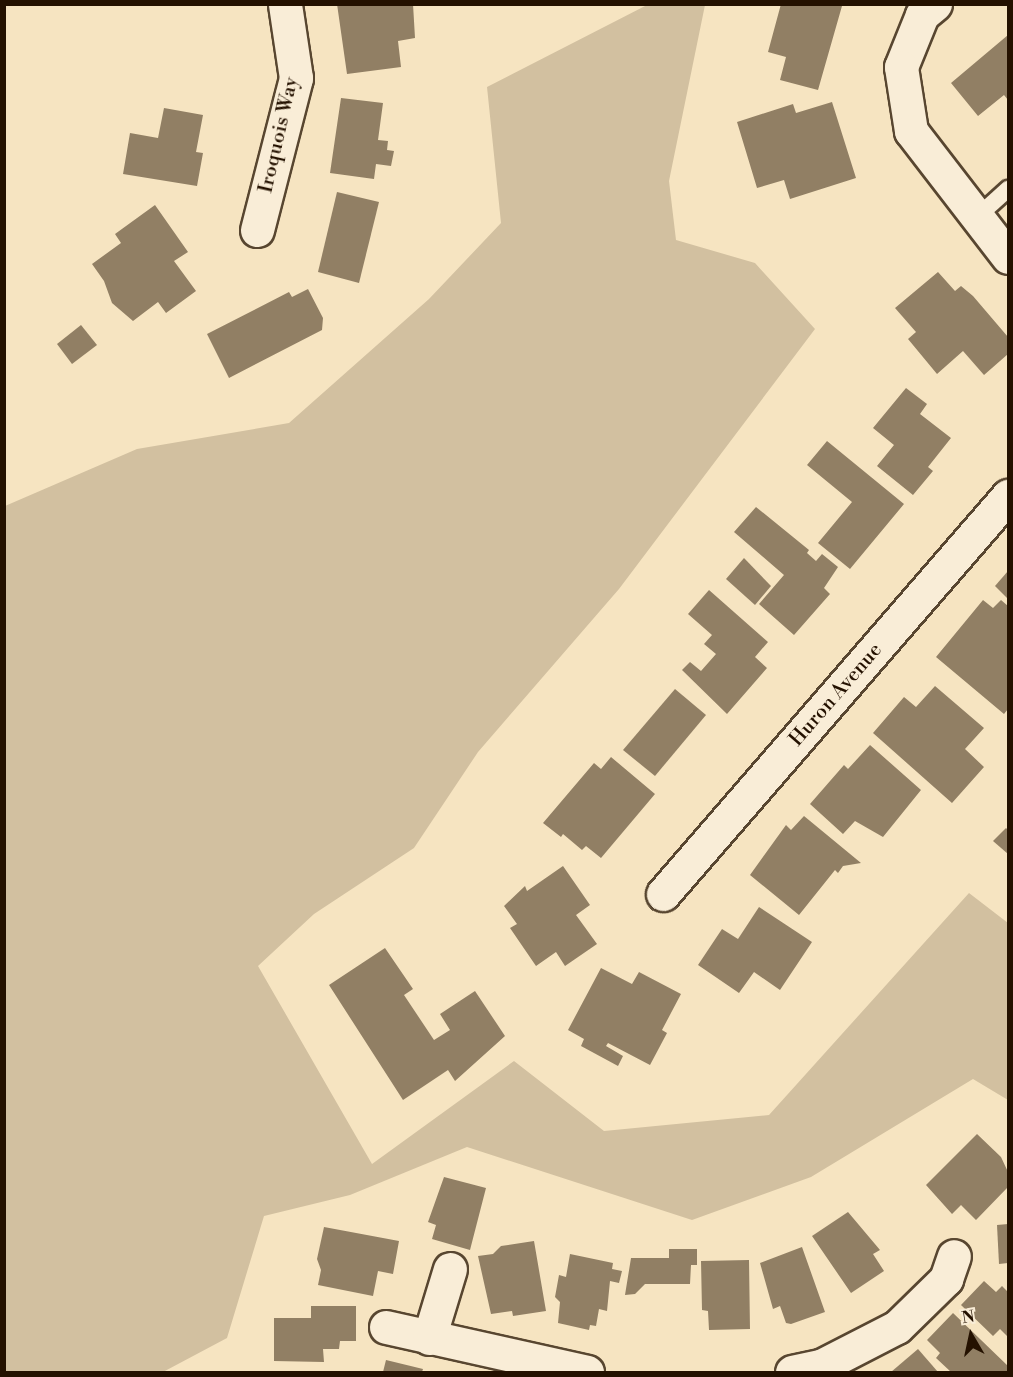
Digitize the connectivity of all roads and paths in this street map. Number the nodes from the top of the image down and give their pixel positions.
1 (285, 4) edge
2 (935, 4) edge
3 (1008, 189) edge
4 (976, 217) junction
5 (257, 230) dead end
6 (1008, 257) edge
7 (1008, 496) edge
8 (663, 894) dead end
9 (954, 1256) dead end
10 (450, 1269) dead end
11 (386, 1327) dead end
12 (429, 1338) junction
13 (811, 1370) edge
14 (587, 1372) edge

1 - 5 street, Iroquois Way
2 - 4 street
3 - 4 lane
4 - 6 street
7 - 8 street, Huron Avenue
9 - 13 street
10 - 12 street
11 - 12 street
12 - 14 street

